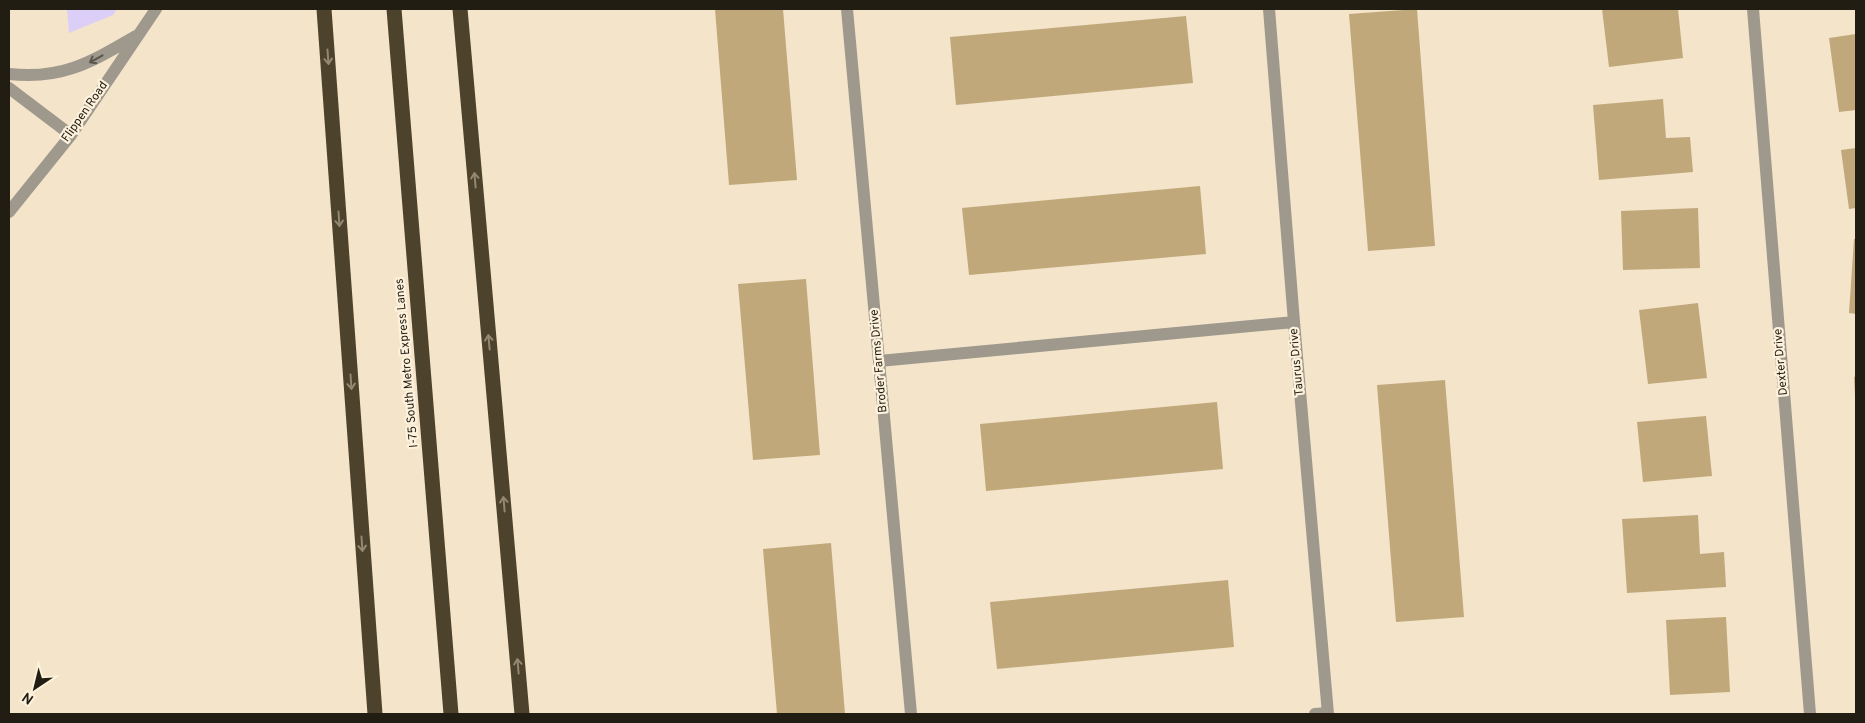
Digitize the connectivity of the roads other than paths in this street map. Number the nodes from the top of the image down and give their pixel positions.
1 (156, 9) edge
2 (324, 9) edge
3 (394, 9) edge
4 (460, 9) edge
5 (846, 9) edge
6 (1269, 9) edge
7 (1753, 9) edge
8 (138, 35) junction
9 (9, 74) edge
10 (9, 88) edge
11 (71, 135) junction
12 (9, 212) edge
13 (1294, 322) junction
14 (879, 361) junction
15 (374, 714) edge
16 (451, 714) edge
17 (522, 714) edge
18 (911, 714) edge
19 (1324, 714) edge
20 (1810, 714) edge

1 - 8 street, Flippen Road
2 -> 15 highway
3 - 16 highway, I-75 South Metro Express Lanes
17 -> 4 highway
5 - 14 street, Broder Farms Drive
6 - 13 street, Taurus Drive
7 - 20 street, Dexter Drive
8 -> 9 street
8 - 11 street, Flippen Road
10 - 11 street
11 - 12 street, Flippen Road
13 - 14 street
13 - 19 street, Taurus Drive
14 - 18 street, Broder Farms Drive

